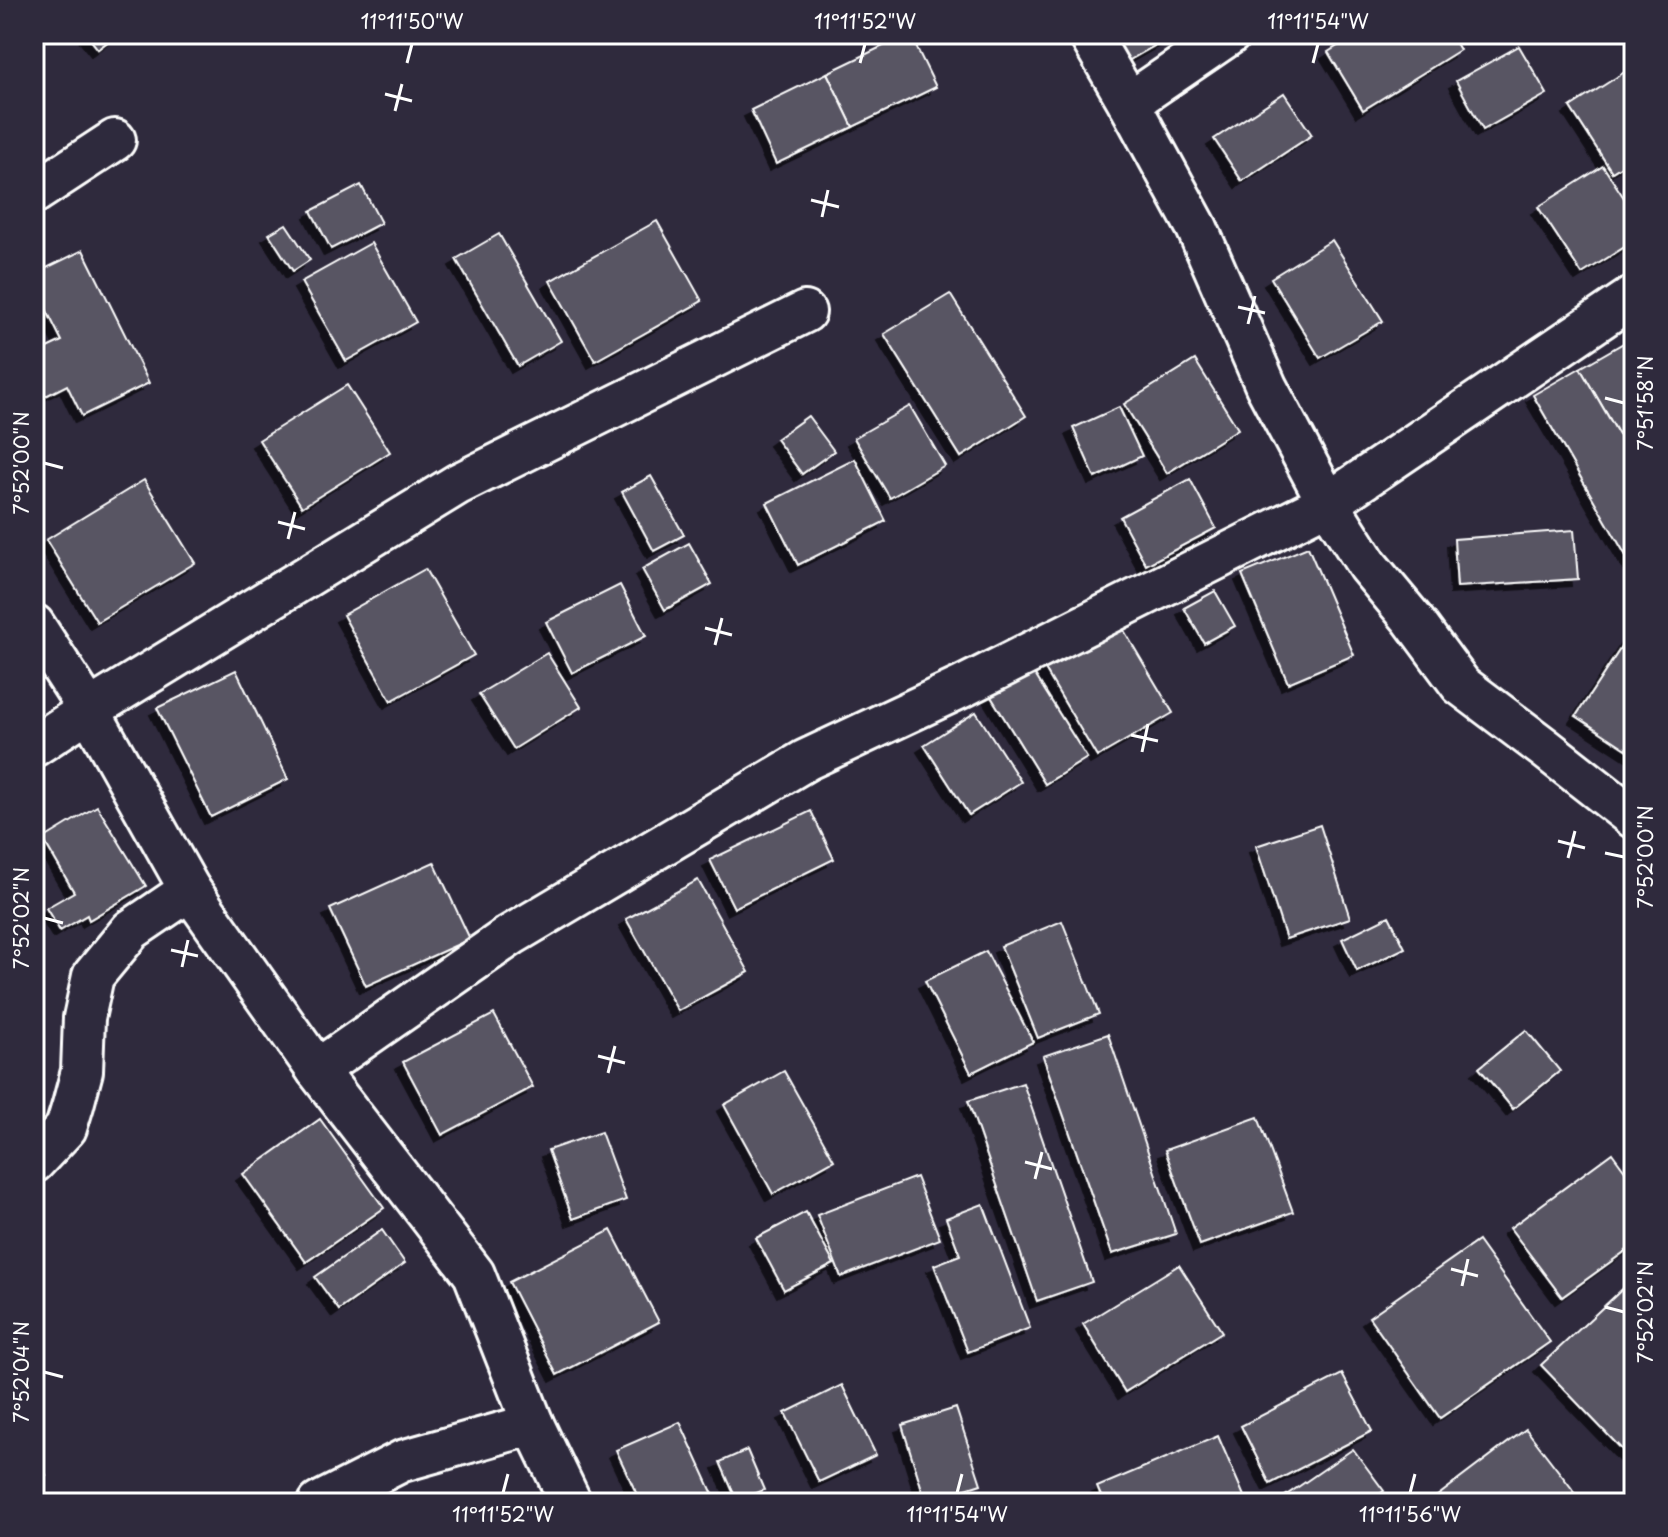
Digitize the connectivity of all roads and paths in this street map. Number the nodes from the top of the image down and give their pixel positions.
1 (1089, 34) edge
2 (1230, 34) edge
3 (1129, 103) junction
4 (115, 140) dead end
5 (34, 193) edge
6 (1634, 296) edge
7 (805, 312) dead end
8 (1328, 503) junction
9 (34, 625) edge
10 (89, 710) junction
11 (34, 746) edge
12 (1634, 818) edge
13 (190, 890) junction
14 (317, 1070) junction
15 (34, 1162) edge
16 (533, 1424) junction
17 (319, 1503) edge
18 (571, 1503) edge

1 - 3 street
2 - 3 street
3 - 8 street
4 - 5 street
6 - 8 street
7 - 10 street
8 - 12 street
8 - 14 street
9 - 10 street
10 - 11 street
10 - 13 street
13 - 14 street
13 - 15 street
14 - 16 street
16 - 17 street
16 - 18 street

